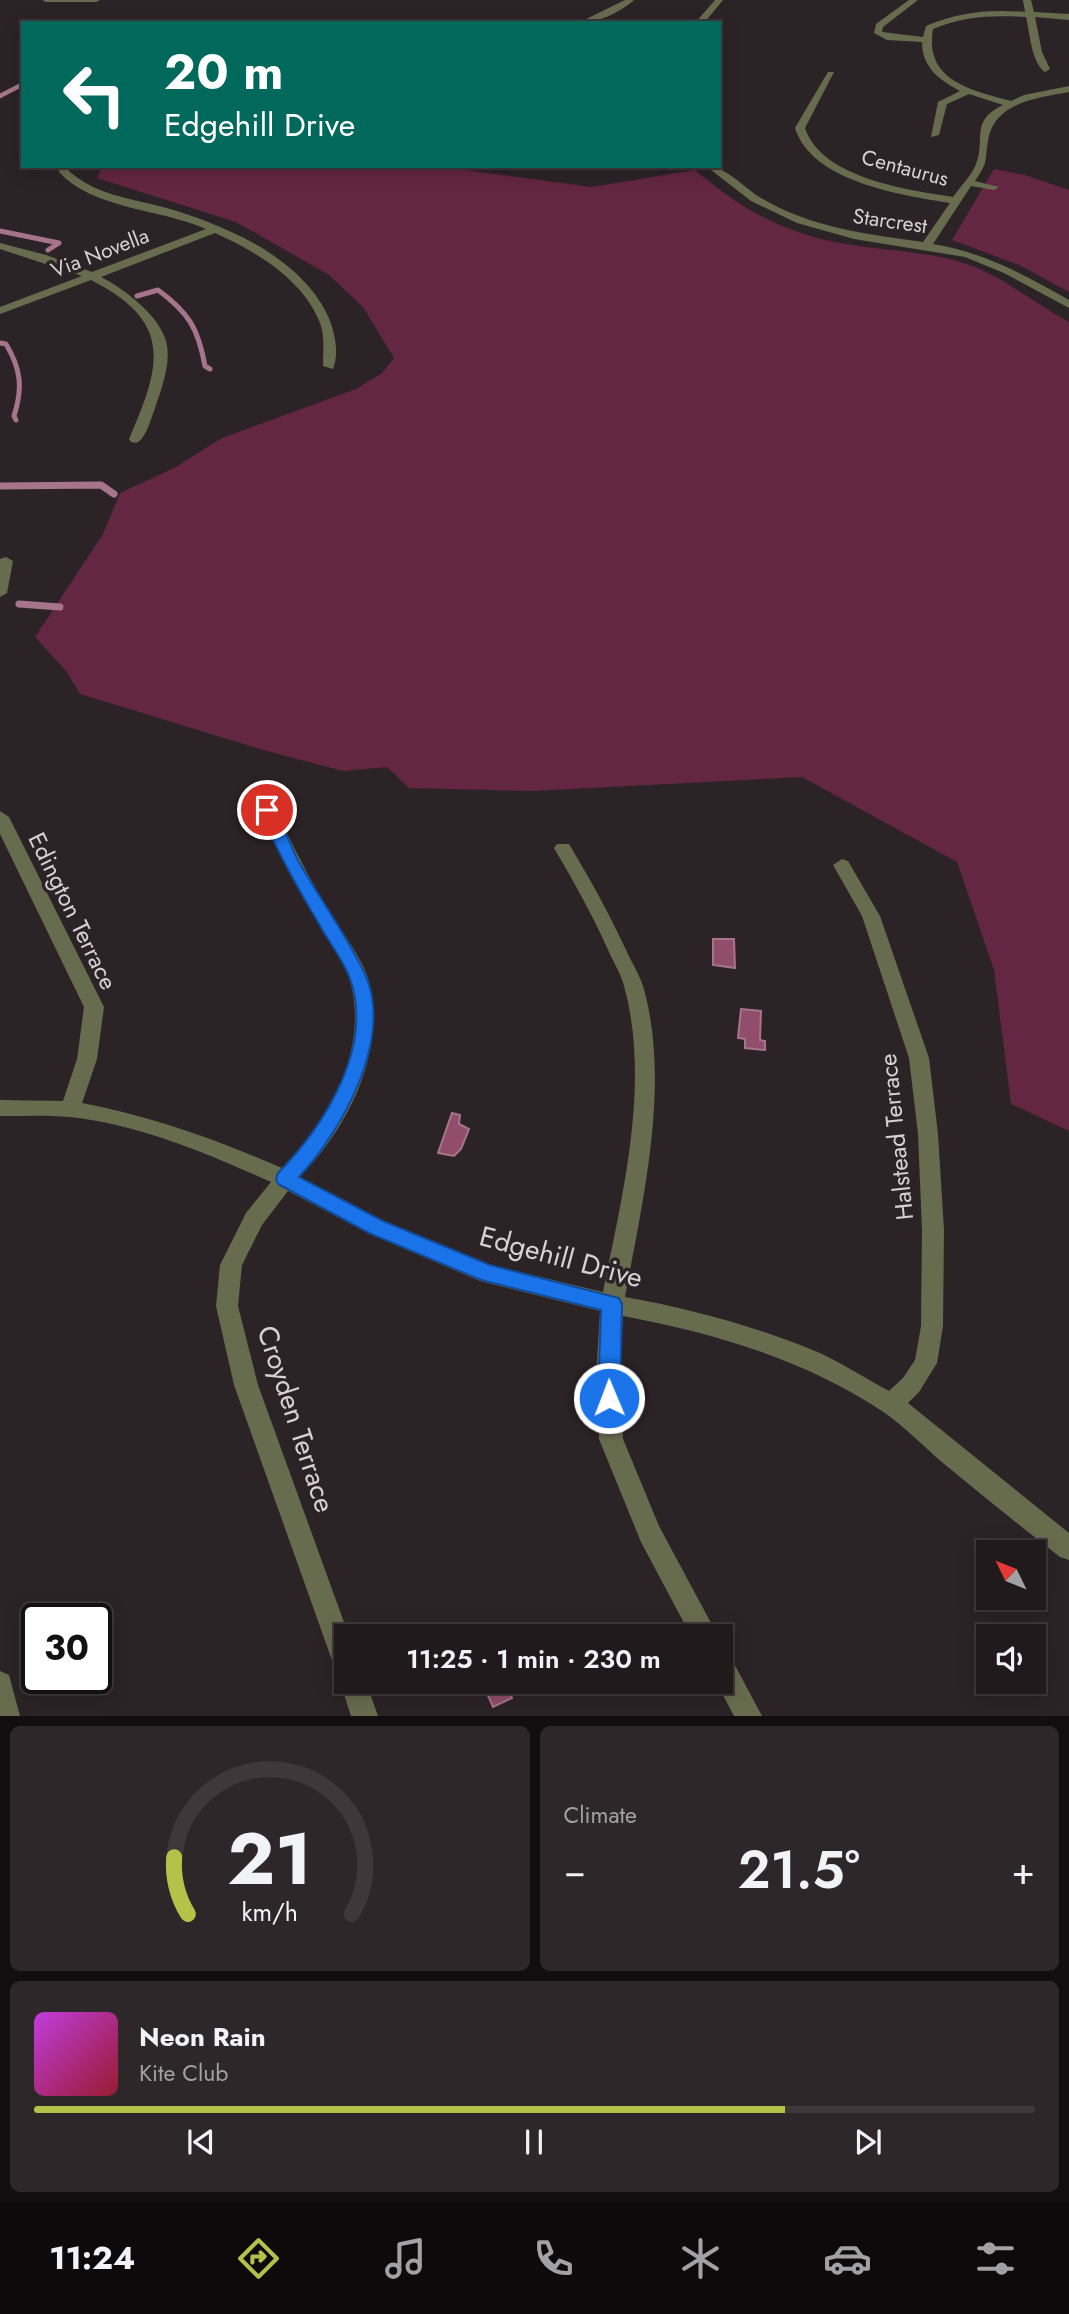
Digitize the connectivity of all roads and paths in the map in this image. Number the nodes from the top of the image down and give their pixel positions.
1 (46, 0) edge
2 (96, 0) edge
3 (630, 0) edge
4 (719, 0) edge
5 (914, 0) edge
6 (1027, 0) edge
7 (1031, 15) junction
8 (1069, 17) edge
9 (587, 21) edge
10 (701, 21) edge
11 (924, 40) junction
12 (1045, 69) dead end
13 (831, 74) dead end
14 (1069, 89) edge
15 (968, 91) junction
16 (1010, 104) junction
17 (934, 135) dead end
18 (64, 168) edge
19 (713, 168) edge
20 (969, 183) junction
21 (994, 187) dead end
22 (957, 201) junction
23 (214, 230) junction
24 (926, 244) junction
25 (0, 246) edge
26 (91, 277) junction
27 (1069, 305) edge
28 (0, 311) edge
29 (329, 366) dead end
30 (136, 439) dead end
31 (6, 561) dead end
32 (0, 593) edge
33 (259, 789) dead end
34 (0, 817) edge
35 (563, 848) dead end
36 (842, 865) dead end
37 (0, 1108) edge
38 (70, 1110) junction
39 (285, 1179) junction
40 (612, 1304) junction
41 (891, 1404) junction
42 (1069, 1548) edge
43 (699, 1624) edge
44 (334, 1630) edge
45 (0, 1684) edge
46 (733, 1686) edge
47 (357, 1694) edge
48 (7, 1716) edge
49 (365, 1716) edge
50 (750, 1716) edge

1 - 2 street
3 - 9 street
4 - 10 street
5 - 11 street
6 - 7 street
7 - 8 street
7 - 11 street
7 - 12 street
11 - 15 street
13 - 22 street, Centaurus
14 - 16 street
15 - 16 street
15 - 17 street
16 - 20 street
18 - 23 street
19 - 24 street, Starcrest
20 - 21 street
20 - 22 street
22 - 24 street
23 - 26 street, Via Novella
23 - 29 street
24 - 27 street, Starcrest
25 - 26 street
26 - 28 street, Via Novella
26 - 30 street
31 - 32 street
33 - 39 street, Croyden Terrace
34 - 38 street, Edington Terrace
35 - 40 street
36 - 41 street, Halstead Terrace
37 - 38 street, Edgehill Drive
38 - 39 street, Edgehill Drive
39 - 40 street, Edgehill Drive
39 - 44 street, Croyden Terrace
40 - 41 street, Edgehill Drive
40 - 43 street
41 - 42 street, Edgehill Drive
45 - 48 street
46 - 50 street
47 - 49 street

